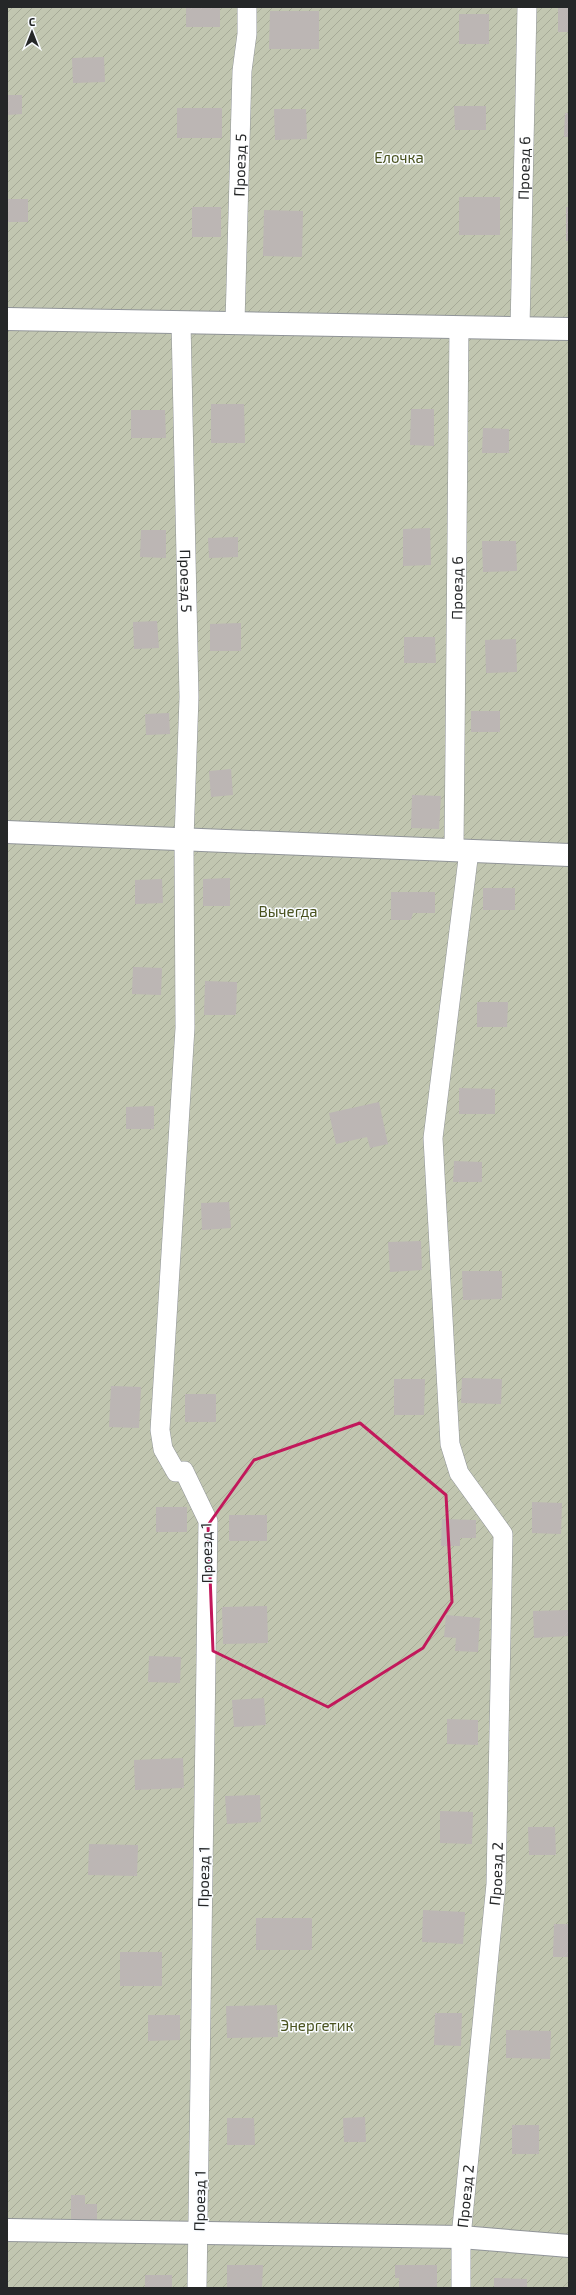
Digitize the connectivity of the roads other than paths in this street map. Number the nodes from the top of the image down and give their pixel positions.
1 (247, 7) edge
2 (527, 7) edge
3 (7, 319) edge
4 (182, 322) junction
5 (235, 322) junction
6 (459, 327) junction
7 (520, 328) junction
8 (569, 329) edge
9 (7, 832) edge
10 (184, 839) junction
11 (461, 850) junction
12 (569, 856) edge
13 (184, 1471) joint
14 (459, 1473) joint
15 (7, 2230) edge
16 (198, 2232) junction
17 (461, 2237) junction
18 (569, 2246) edge
19 (197, 2288) edge
20 (461, 2288) edge

1 - 5 lane, Проезд 5
2 - 7 lane, Проезд 6
3 - 4 street
4 - 5 street
4 - 10 lane, Проезд 5
5 - 6 street
6 - 7 street
6 - 11 lane, Проезд 6
7 - 8 street
9 - 10 street
10 - 11 street
10 - 13 lane, Проезд 5
11 - 12 street
11 - 14 lane, Проезд 6
13 - 16 lane, Проезд 1
14 - 17 lane, Проезд 2
15 - 16 street
16 - 17 street
16 - 19 lane, Проезд 1
17 - 18 street
17 - 20 lane, Проезд 2

